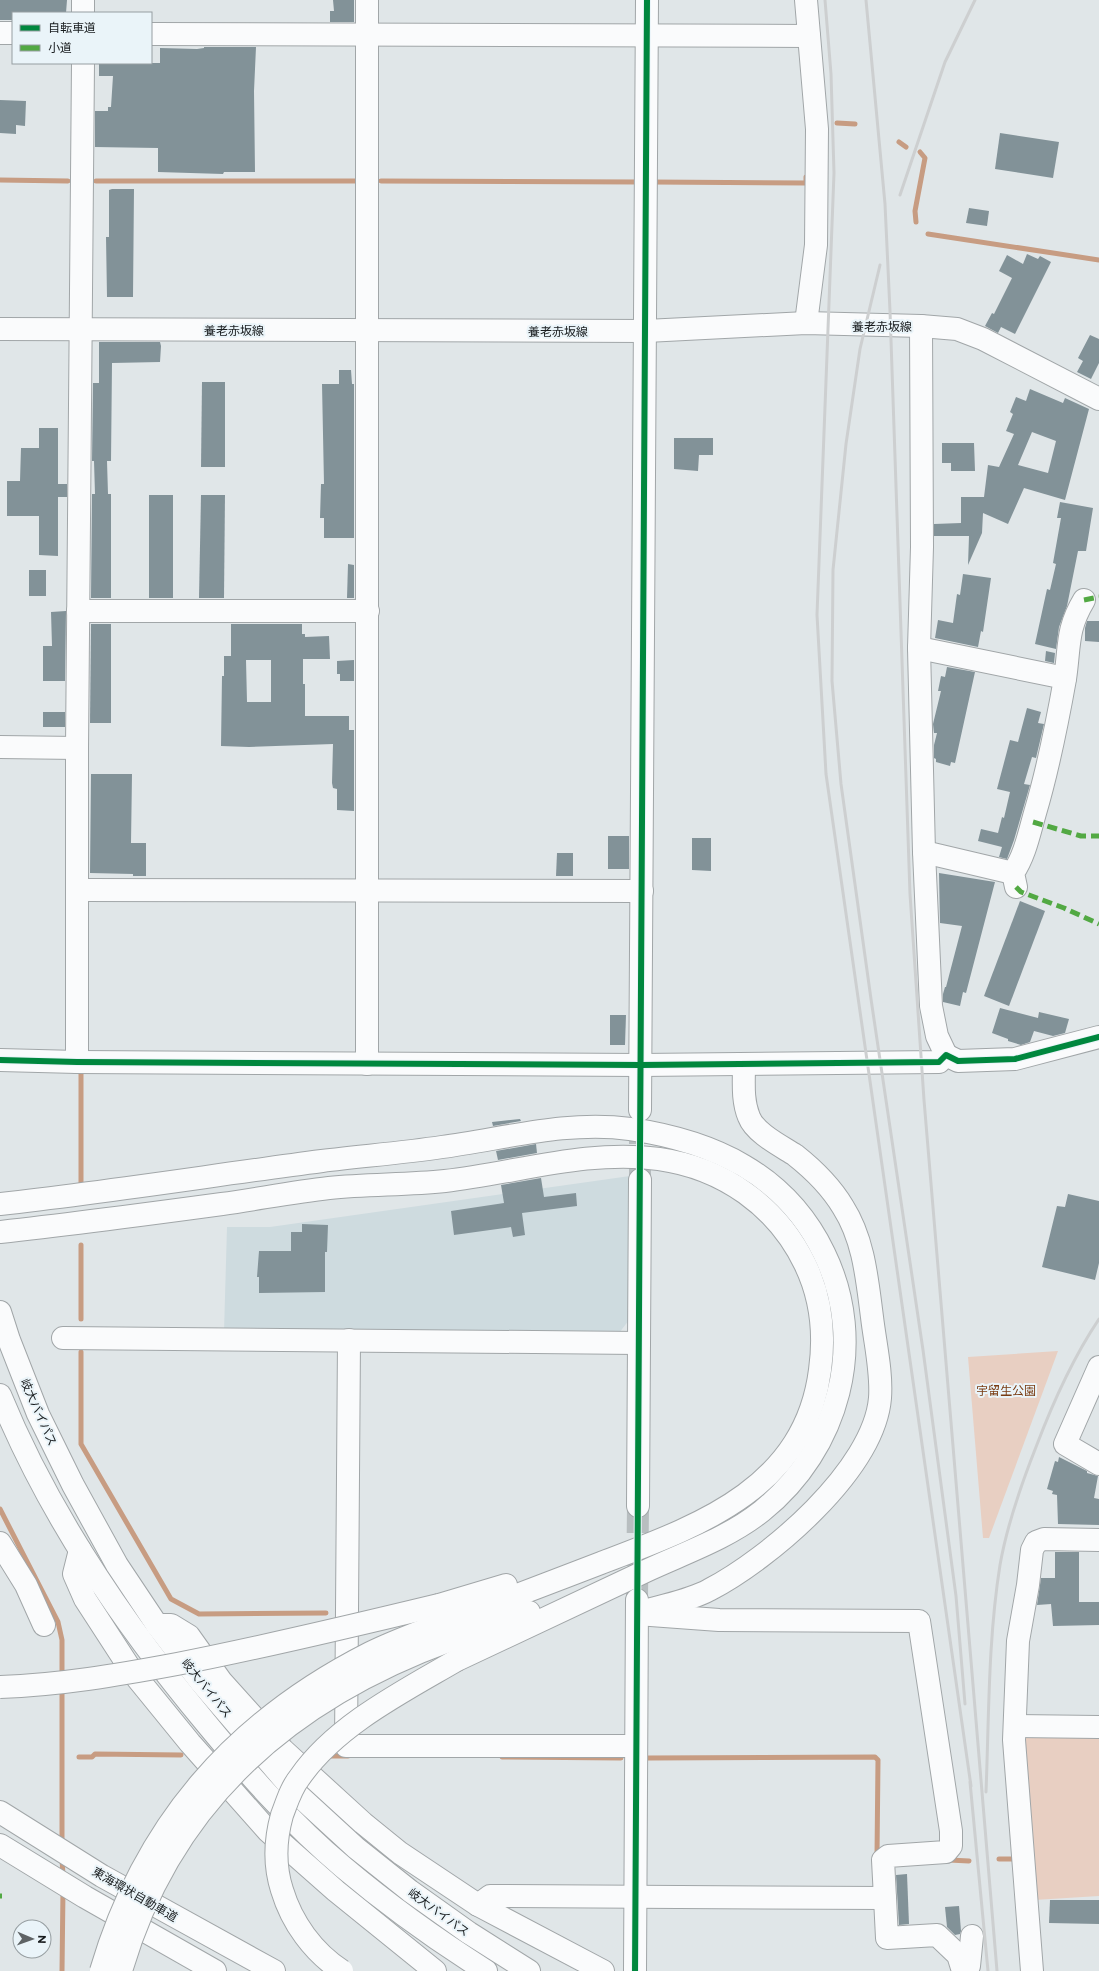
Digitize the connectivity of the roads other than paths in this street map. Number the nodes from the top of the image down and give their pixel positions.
1 (83, 0) edge
2 (368, 0) edge
3 (647, 0) edge
4 (806, 0) edge
5 (83, 12) edge
6 (0, 33) edge
7 (12, 33) edge
8 (152, 34) edge
9 (368, 34) junction
10 (648, 36) junction
11 (808, 36) junction
12 (83, 64) edge
13 (806, 323) junction
14 (921, 326) junction
15 (0, 329) edge
16 (82, 329) junction
17 (368, 331) junction
18 (646, 331) junction
19 (1099, 399) edge
20 (1084, 600) dead end
21 (78, 611) junction
22 (368, 611) junction
23 (919, 648) junction
24 (1065, 678) junction
25 (0, 747) edge
26 (77, 748) junction
27 (924, 852) junction
28 (76, 890) junction
29 (642, 891) junction
30 (368, 892) junction
31 (1099, 1037) edge
32 (946, 1055) junction
33 (0, 1060) edge
34 (77, 1062) junction
35 (368, 1064) junction
36 (744, 1064) junction
37 (641, 1065) junction
38 (640, 1110) tunnel mouth
39 (640, 1180) tunnel mouth
40 (0, 1204) edge
41 (0, 1232) edge
42 (0, 1312) edge
43 (63, 1338) dead end
44 (350, 1340) junction
45 (639, 1343) junction
46 (1099, 1367) edge
47 (0, 1395) edge
48 (1099, 1464) edge
49 (638, 1506) tunnel mouth
50 (1099, 1540) edge
51 (0, 1544) edge
52 (80, 1550) junction
53 (637, 1606) junction
54 (44, 1625) dead end
55 (157, 1625) junction
56 (448, 1632) junction
57 (0, 1687) edge
58 (1016, 1726) junction
59 (1099, 1727) edge
60 (636, 1746) junction
61 (0, 1812) edge
62 (0, 1845) edge
63 (0, 1857) edge
64 (634, 1897) junction
65 (885, 1898) junction
66 (478, 1905) junction
67 (972, 1936) dead end
68 (101, 1971) edge
69 (121, 1971) edge
70 (186, 1971) edge
71 (216, 1971) edge
72 (274, 1971) edge
73 (342, 1971) edge
74 (435, 1971) edge
75 (486, 1971) edge
76 (529, 1971) edge
77 (603, 1971) edge
78 (635, 1971) edge
79 (964, 1971) edge
80 (1032, 1971) edge

1 - 5 main road
2 - 9 main road
3 - 10 main road
4 - 11 main road
6 - 7 main road
8 - 9 main road
9 - 10 main road
9 - 17 main road
10 - 11 main road
10 - 18 main road
11 - 13 main road
12 - 16 main road
13 - 14 main road, 養老赤坂線
13 - 18 main road, 養老赤坂線
14 - 19 main road, 養老赤坂線
14 - 23 main road
15 - 16 main road, 養老赤坂線
16 - 17 main road, 養老赤坂線
16 - 21 main road
17 - 18 main road, 養老赤坂線
17 - 22 main road
18 - 29 main road
20 - 24 main road
21 - 22 main road
21 - 26 main road
22 - 30 main road
23 - 24 main road
23 - 27 main road
24 - 27 main road
25 - 26 main road
26 - 28 main road
27 - 32 main road
28 - 30 main road
28 - 34 main road
29 - 30 main road
29 - 37 main road
30 - 35 main road
31 - 32 main road
32 - 36 main road
33 - 34 main road
34 - 35 main road
35 - 37 main road
36 - 37 main road
36 - 53 main road
37 - 38 main road
39 - 45 main road
40 - 56 main road
41 - 56 main road
42 - 55 main road, 岐大バイパス
43 - 44 main road
44 - 45 main road
44 - 60 main road
45 - 49 main road
46 - 48 main road
47 - 52 main road, 岐大バイパス
50 - 58 main road
51 - 54 main road
52 - 74 main road
52 - 75 main road, 岐大バイパス
53 - 60 main road
53 - 65 main road
55 - 66 main road
55 - 76 main road, 岐大バイパス
56 - 57 main road, bridge
56 - 68 main road, bridge
56 - 69 main road, bridge
56 - 73 main road, bridge
58 - 59 main road
58 - 80 main road
60 - 64 main road
61 - 72 main road, 東海環状自動車道, bridge
62 - 71 main road, bridge
63 - 70 main road, bridge
64 - 65 main road
64 - 66 main road
64 - 78 main road
65 - 79 main road
66 - 77 main road
67 - 79 main road

